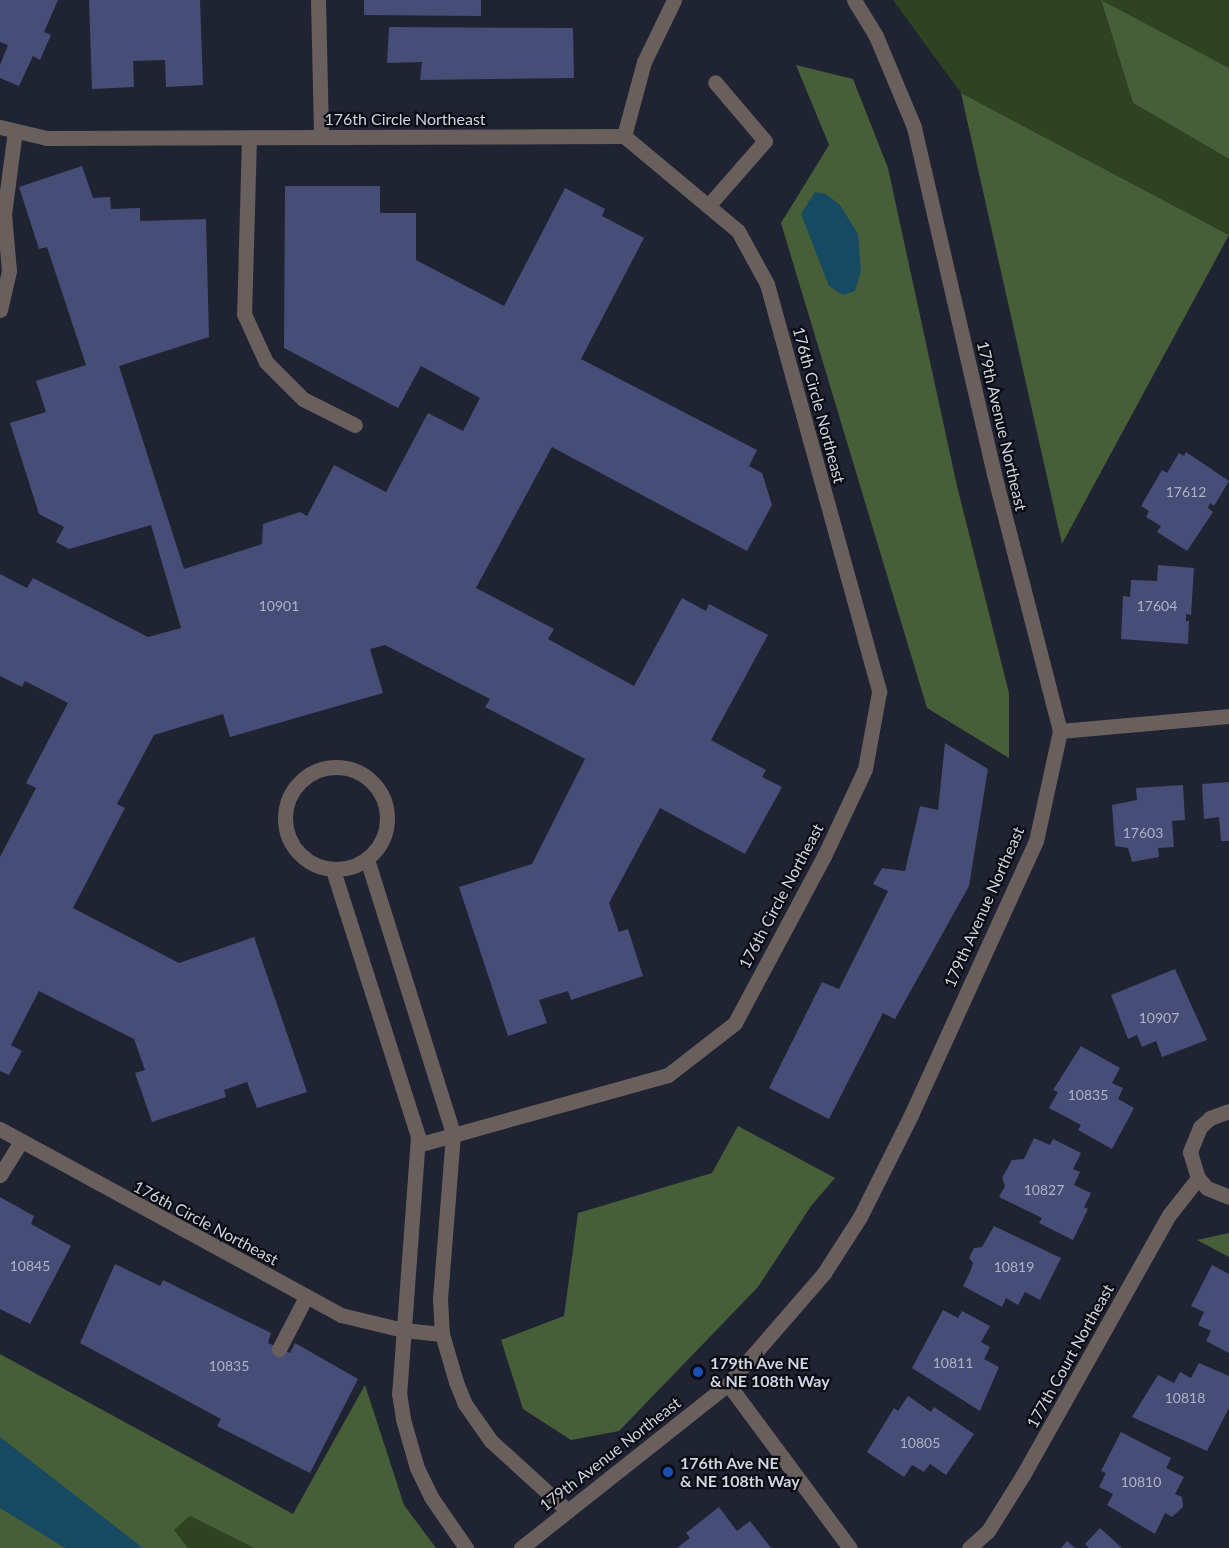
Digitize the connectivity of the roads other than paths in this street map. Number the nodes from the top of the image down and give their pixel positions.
1 (318, 0) edge
2 (674, 0) edge
3 (854, 0) edge
4 (715, 82) dead end
5 (8, 129) edge
6 (624, 136) junction
7 (321, 137) junction
8 (249, 138) junction
9 (708, 206) junction
10 (0, 310) edge
11 (354, 425) dead end
12 (1229, 716) edge
13 (1060, 731) junction
14 (367, 859) junction
15 (333, 870) junction
16 (1229, 1111) edge
17 (0, 1130) edge
18 (453, 1134) junction
19 (20, 1143) junction
20 (418, 1145) junction
21 (0, 1175) edge
22 (1198, 1178) junction
23 (1229, 1197) edge
24 (306, 1297) junction
25 (403, 1330) junction
26 (442, 1334) junction
27 (279, 1349) dead end
28 (728, 1383) junction
29 (568, 1510) junction
30 (466, 1548) edge
31 (521, 1548) edge
32 (850, 1548) edge
33 (969, 1548) edge

1 - 7 street
2 - 6 street
3 - 13 street, 179th Avenue Northeast
4 - 9 street
5 - 8 street, 176th Circle Northeast
5 - 10 street
6 - 7 street, 176th Circle Northeast
6 - 9 street, 176th Circle Northeast
7 - 8 street, 176th Circle Northeast
8 - 11 street
9 - 18 street, 176th Circle Northeast
12 - 13 street
13 - 28 street, 179th Avenue Northeast
14 - 15 street
14 - 15 street
14 - 18 street
15 - 20 street
16 - 22 street
17 - 19 street, 176th Circle Northeast
18 - 20 street, 176th Circle Northeast
18 - 26 street
19 - 21 street
19 - 24 street, 176th Circle Northeast
20 - 25 street
22 - 23 street
22 - 33 street, 177th Court Northeast
24 - 25 street, 176th Circle Northeast
24 - 27 street
25 - 26 street, 176th Circle Northeast
25 - 30 street
26 - 29 street
28 - 29 street, 179th Avenue Northeast
28 - 32 street
29 - 31 street, 179th Avenue Northeast

